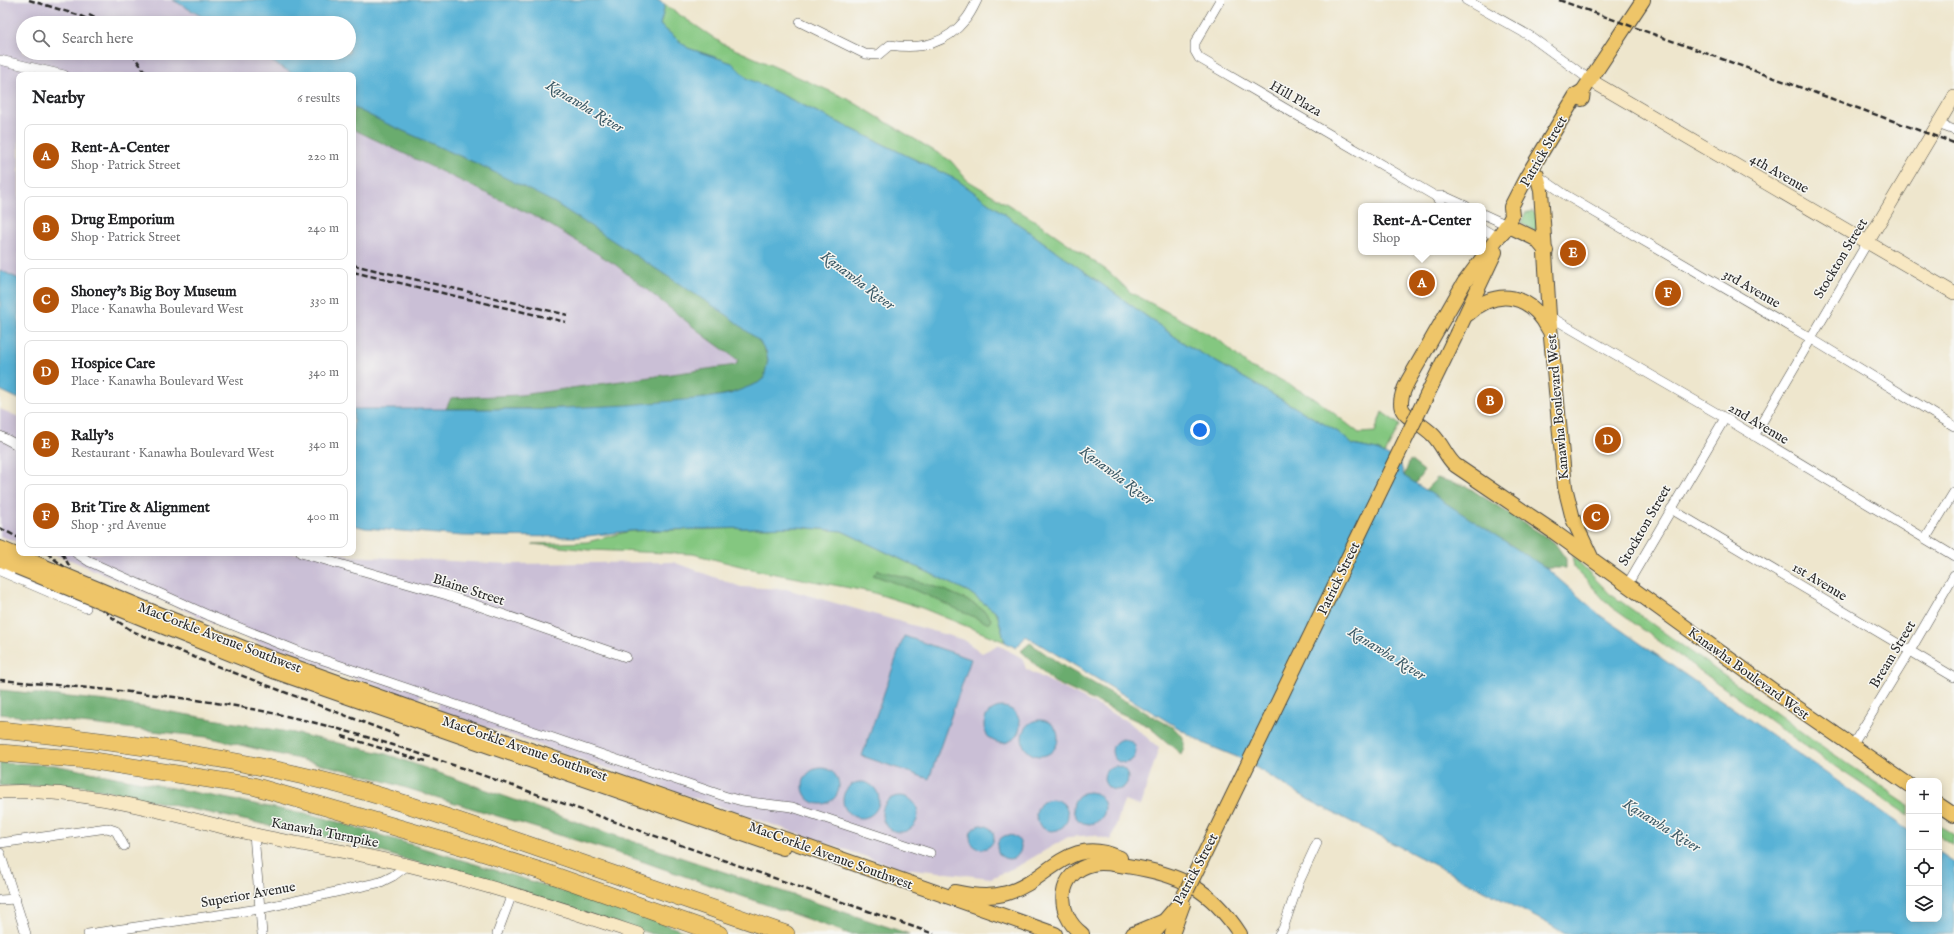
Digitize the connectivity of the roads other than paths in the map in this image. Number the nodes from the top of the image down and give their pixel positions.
1 (978, 0) edge
2 (1220, 0) edge
3 (1466, 0) edge
4 (1643, 0) edge
5 (800, 22) dead end
6 (0, 60) edge
7 (51, 72) edge
8 (1586, 86) junction
9 (1954, 97) edge
10 (1938, 124) junction
11 (1954, 130) edge
12 (1537, 174) junction
13 (1435, 196) junction
14 (1441, 203) edge
15 (1459, 203) edge
16 (1486, 215) edge
17 (1509, 220) junction
18 (1486, 231) edge
19 (1499, 238) junction
20 (1867, 243) junction
21 (1546, 251) junction
22 (1486, 255) edge
23 (1486, 255) edge
24 (1954, 293) edge
25 (1465, 316) junction
26 (1549, 316) junction
27 (1550, 334) junction
28 (1810, 338) junction
29 (1725, 418) junction
30 (1954, 426) edge
31 (0, 436) edge
32 (1754, 436) junction
33 (16, 444) edge
34 (1954, 492) edge
35 (1671, 509) junction
36 (1576, 526) junction
37 (1554, 532) junction
38 (1926, 538) junction
39 (0, 548) edge
40 (81, 556) edge
41 (311, 556) edge
42 (1954, 556) edge
43 (1592, 558) junction
44 (0, 559) edge
45 (19, 562) junction
46 (0, 571) edge
47 (1954, 575) edge
48 (1627, 585) junction
49 (86, 608) dead end
50 (151, 617) junction
51 (1910, 651) junction
52 (626, 657) dead end
53 (1954, 677) edge
54 (0, 730) edge
55 (1852, 746) junction
56 (0, 753) edge
57 (1906, 783) edge
58 (0, 792) edge
59 (1942, 807) edge
60 (1954, 815) edge
61 (254, 834) junction
62 (0, 843) edge
63 (1317, 843) dead end
64 (124, 846) dead end
65 (0, 853) edge
66 (930, 853) dead end
67 (408, 865) junction
68 (1142, 869) junction
69 (908, 883) junction
70 (512, 894) junction
71 (16, 899) junction
72 (0, 900) edge
73 (259, 909) junction
74 (1169, 925) edge
75 (26, 934) edge
76 (88, 934) edge
77 (262, 934) edge
78 (497, 934) edge
79 (638, 934) edge
80 (719, 934) edge
81 (786, 934) edge
82 (1026, 934) edge
83 (1055, 934) edge
84 (1082, 934) edge
85 (1133, 934) edge
86 (1153, 934) edge
87 (1240, 934) edge
88 (1279, 934) edge

1 - 5 street
2 - 13 street, Hill Plaza
3 - 8 street
4 - 8 main road, Patrick Street
6 - 7 street
8 - 12 main road, Patrick Street
8 - 17 main road, Patrick Street
8 - 20 main road, 4th Avenue
9 - 10 main road, Stockton Street
10 - 11 street
10 - 20 main road, Stockton Street
12 - 17 main road, Patrick Street
12 - 21 main road, Kanawha Boulevard West
12 - 28 street, 3rd Avenue
13 - 14 street, Hill Plaza
13 - 15 street, Hill Plaza
16 - 17 street
17 - 19 main road
17 - 21 main road
18 - 19 street
19 - 22 main road, Kanawha Boulevard West
19 - 25 main road, Patrick Street
20 - 24 main road, 4th Avenue
20 - 28 street, Stockton Street
21 - 26 main road, Kanawha Boulevard West
23 - 37 main road, Kanawha Boulevard West
25 - 27 main road
25 - 74 main road, Patrick Street, bridge
26 - 27 main road, Kanawha Boulevard West
26 - 29 street, 2nd Avenue
27 - 36 main road, Kanawha Boulevard West
28 - 30 street, 3rd Avenue
28 - 32 street, Stockton Street
29 - 32 street, 2nd Avenue
29 - 35 street, Stockton Street
31 - 33 street
32 - 38 street, 2nd Avenue
34 - 38 street
35 - 48 street, Stockton Street
35 - 51 street, 1st Avenue
36 - 37 main road
36 - 43 main road, Kanawha Boulevard West
37 - 43 main road, Kanawha Boulevard West
38 - 42 street, 2nd Avenue
39 - 45 main road, MacCorkle Avenue Southwest
40 - 66 street
41 - 52 street, Blaine Street
43 - 48 main road, Kanawha Boulevard West
44 - 45 main road, MacCorkle Avenue Southwest
45 - 50 main road, MacCorkle Avenue Southwest, bridge
46 - 49 street
47 - 51 street, Bream Street
48 - 55 main road, Kanawha Boulevard West
50 - 69 main road, MacCorkle Avenue Southwest
50 - 82 main road, MacCorkle Avenue Southwest
51 - 53 street, 1st Avenue
51 - 55 street, Bream Street
54 - 81 highway
55 - 57 main road, Kanawha Boulevard West
56 - 80 highway
58 - 61 main road, Kanawha Turnpike
59 - 60 main road
61 - 67 main road, Kanawha Turnpike
61 - 73 street
62 - 64 street
63 - 88 street
65 - 71 street
67 - 70 main road, Kanawha Turnpike
67 - 73 street, Superior Avenue
68 - 69 main road
68 - 84 main road
68 - 87 main road
69 - 83 main road, MacCorkle Avenue Southwest
70 - 78 street
70 - 79 main road, Kanawha Turnpike
71 - 72 street
71 - 75 street
73 - 76 street, Superior Avenue
73 - 77 street
74 - 85 main road
74 - 86 main road, Patrick Street

